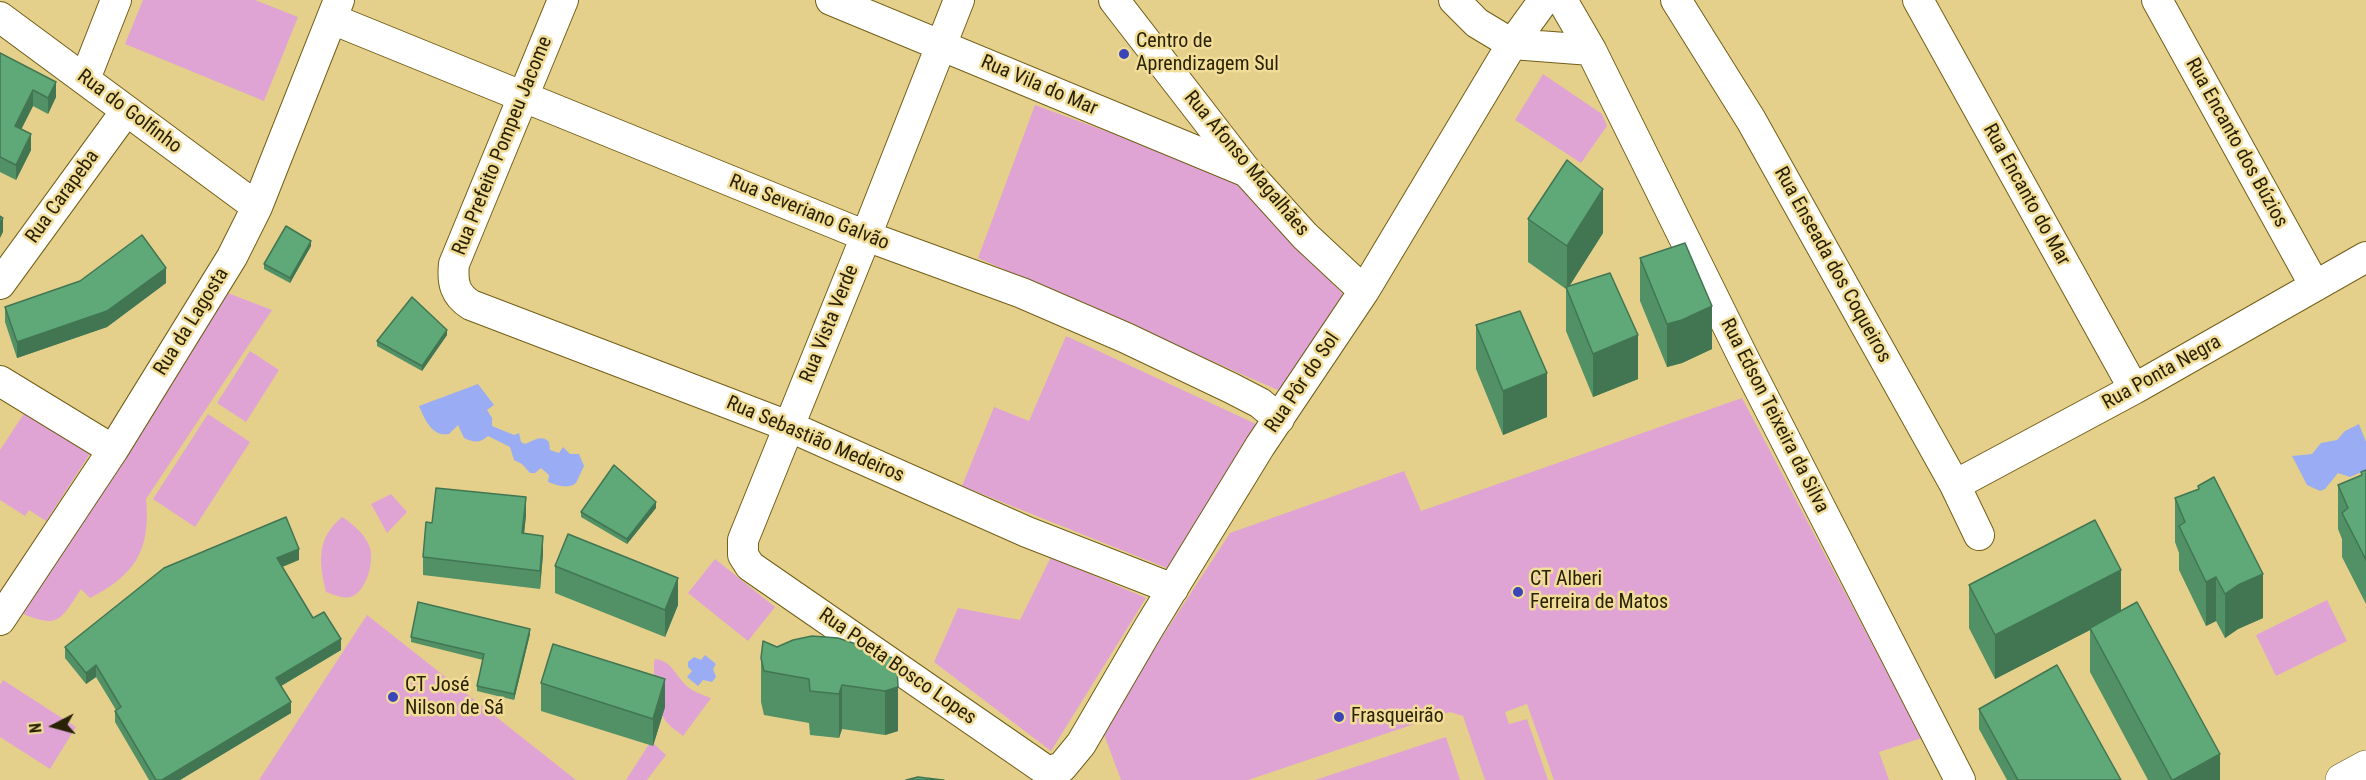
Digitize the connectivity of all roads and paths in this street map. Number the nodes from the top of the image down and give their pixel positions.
1 (116, 0) edge
2 (563, 0) edge
3 (831, 0) edge
4 (959, 0) edge
5 (1114, 0) edge
6 (1454, 0) edge
7 (1544, 0) edge
8 (1562, 0) edge
9 (1676, 0) edge
10 (1918, 0) edge
11 (2157, 0) edge
12 (336, 9) edge
13 (0, 17) edge
14 (1512, 44) junction
15 (941, 45) junction
16 (1591, 50) junction
17 (85, 79) junction
18 (523, 98) junction
19 (126, 111) junction
20 (1247, 172) junction
21 (257, 207) junction
22 (866, 236) junction
23 (2366, 257) edge
24 (0, 284) edge
25 (2315, 286) junction
26 (1364, 291) junction
27 (457, 294) joint
28 (0, 381) edge
29 (2134, 389) junction
30 (1279, 418) junction
31 (788, 426) junction
32 (113, 450) junction
33 (1955, 485) junction
34 (1979, 535) dead end
35 (743, 548) joint
36 (1173, 589) junction
37 (9, 618) edge
38 (0, 642) edge
39 (1062, 767) joint
40 (2366, 767) edge
41 (1960, 780) edge
42 (2342, 780) edge

1 - 17 street
2 - 18 street, Rua Prefeito Pompeu Jacome
3 - 15 street, Rua Vila do Mar
4 - 15 street, Rua Vista Verde
5 - 20 street, Rua Afonso Magalhães
6 - 14 street
7 - 14 street, Rua Pôr do Sol
8 - 16 street, Rua Edson Teixeira da Silva
9 - 33 street, Rua Enseada dos Coqueiros
10 - 29 street, Rua Encanto do Mar
11 - 25 street, Rua Encanto dos Búzios
12 - 18 street, Rua Severiano Galvão
12 - 21 street, Rua da Lagosta
13 - 17 street, Rua do Golfinho
14 - 16 street
14 - 26 street, Rua Pôr do Sol
15 - 20 street, Rua Vila do Mar
15 - 22 street, Rua Vista Verde
16 - 41 street, Rua Edson Teixeira da Silva
17 - 19 street, Rua do Golfinho
18 - 22 street, Rua Severiano Galvão
18 - 27 street, Rua Prefeito Pompeu Jacome
19 - 21 street, Rua do Golfinho
19 - 24 street, Rua Carapeba
20 - 26 street, Rua Afonso Magalhães
21 - 32 street, Rua da Lagosta
22 - 30 street, Rua Severiano Galvão
22 - 31 street, Rua Vista Verde
23 - 25 street, Rua Ponta Negra
25 - 29 street, Rua Ponta Negra
26 - 30 street, Rua Pôr do Sol
27 - 31 street, Rua Sebastião Medeiros
28 - 32 street
29 - 33 street, Rua Ponta Negra
30 - 36 street, Rua Pôr do Sol
31 - 35 street, Rua Vista Verde
31 - 36 street, Rua Sebastião Medeiros
32 - 37 street, Rua da Lagosta
33 - 34 street, Rua Enseada dos Coqueiros
35 - 39 street, Rua Poeta Bosco Lopes
36 - 39 street, Rua Pôr do Sol
37 - 38 street, Rua da Lagosta
40 - 42 main road

